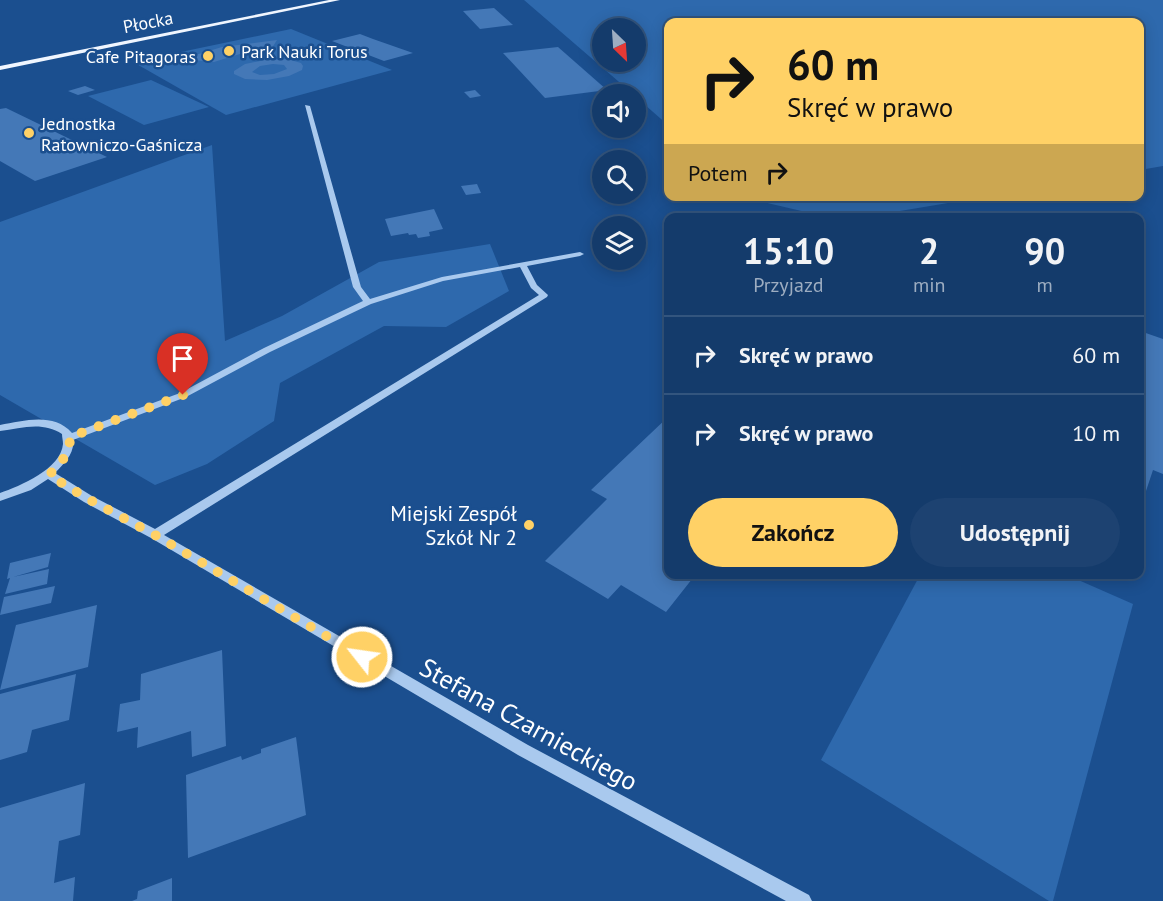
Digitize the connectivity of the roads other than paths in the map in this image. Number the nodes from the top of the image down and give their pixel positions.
1 (337, 0) edge
2 (0, 69) edge
3 (307, 106) dead end
4 (580, 254) dead end
5 (522, 264) junction
6 (368, 302) junction
7 (0, 428) edge
8 (70, 437) junction
9 (49, 475) junction
10 (0, 497) edge
11 (155, 535) junction
12 (803, 901) edge

1 - 2 main road, Płocka
3 - 6 street
4 - 5 street
5 - 6 street
5 - 11 street
6 - 8 street
7 - 8 street
8 - 9 street
9 - 10 street
9 - 11 street, Stefana Czarnieckiego
11 - 12 street, Stefana Czarnieckiego

